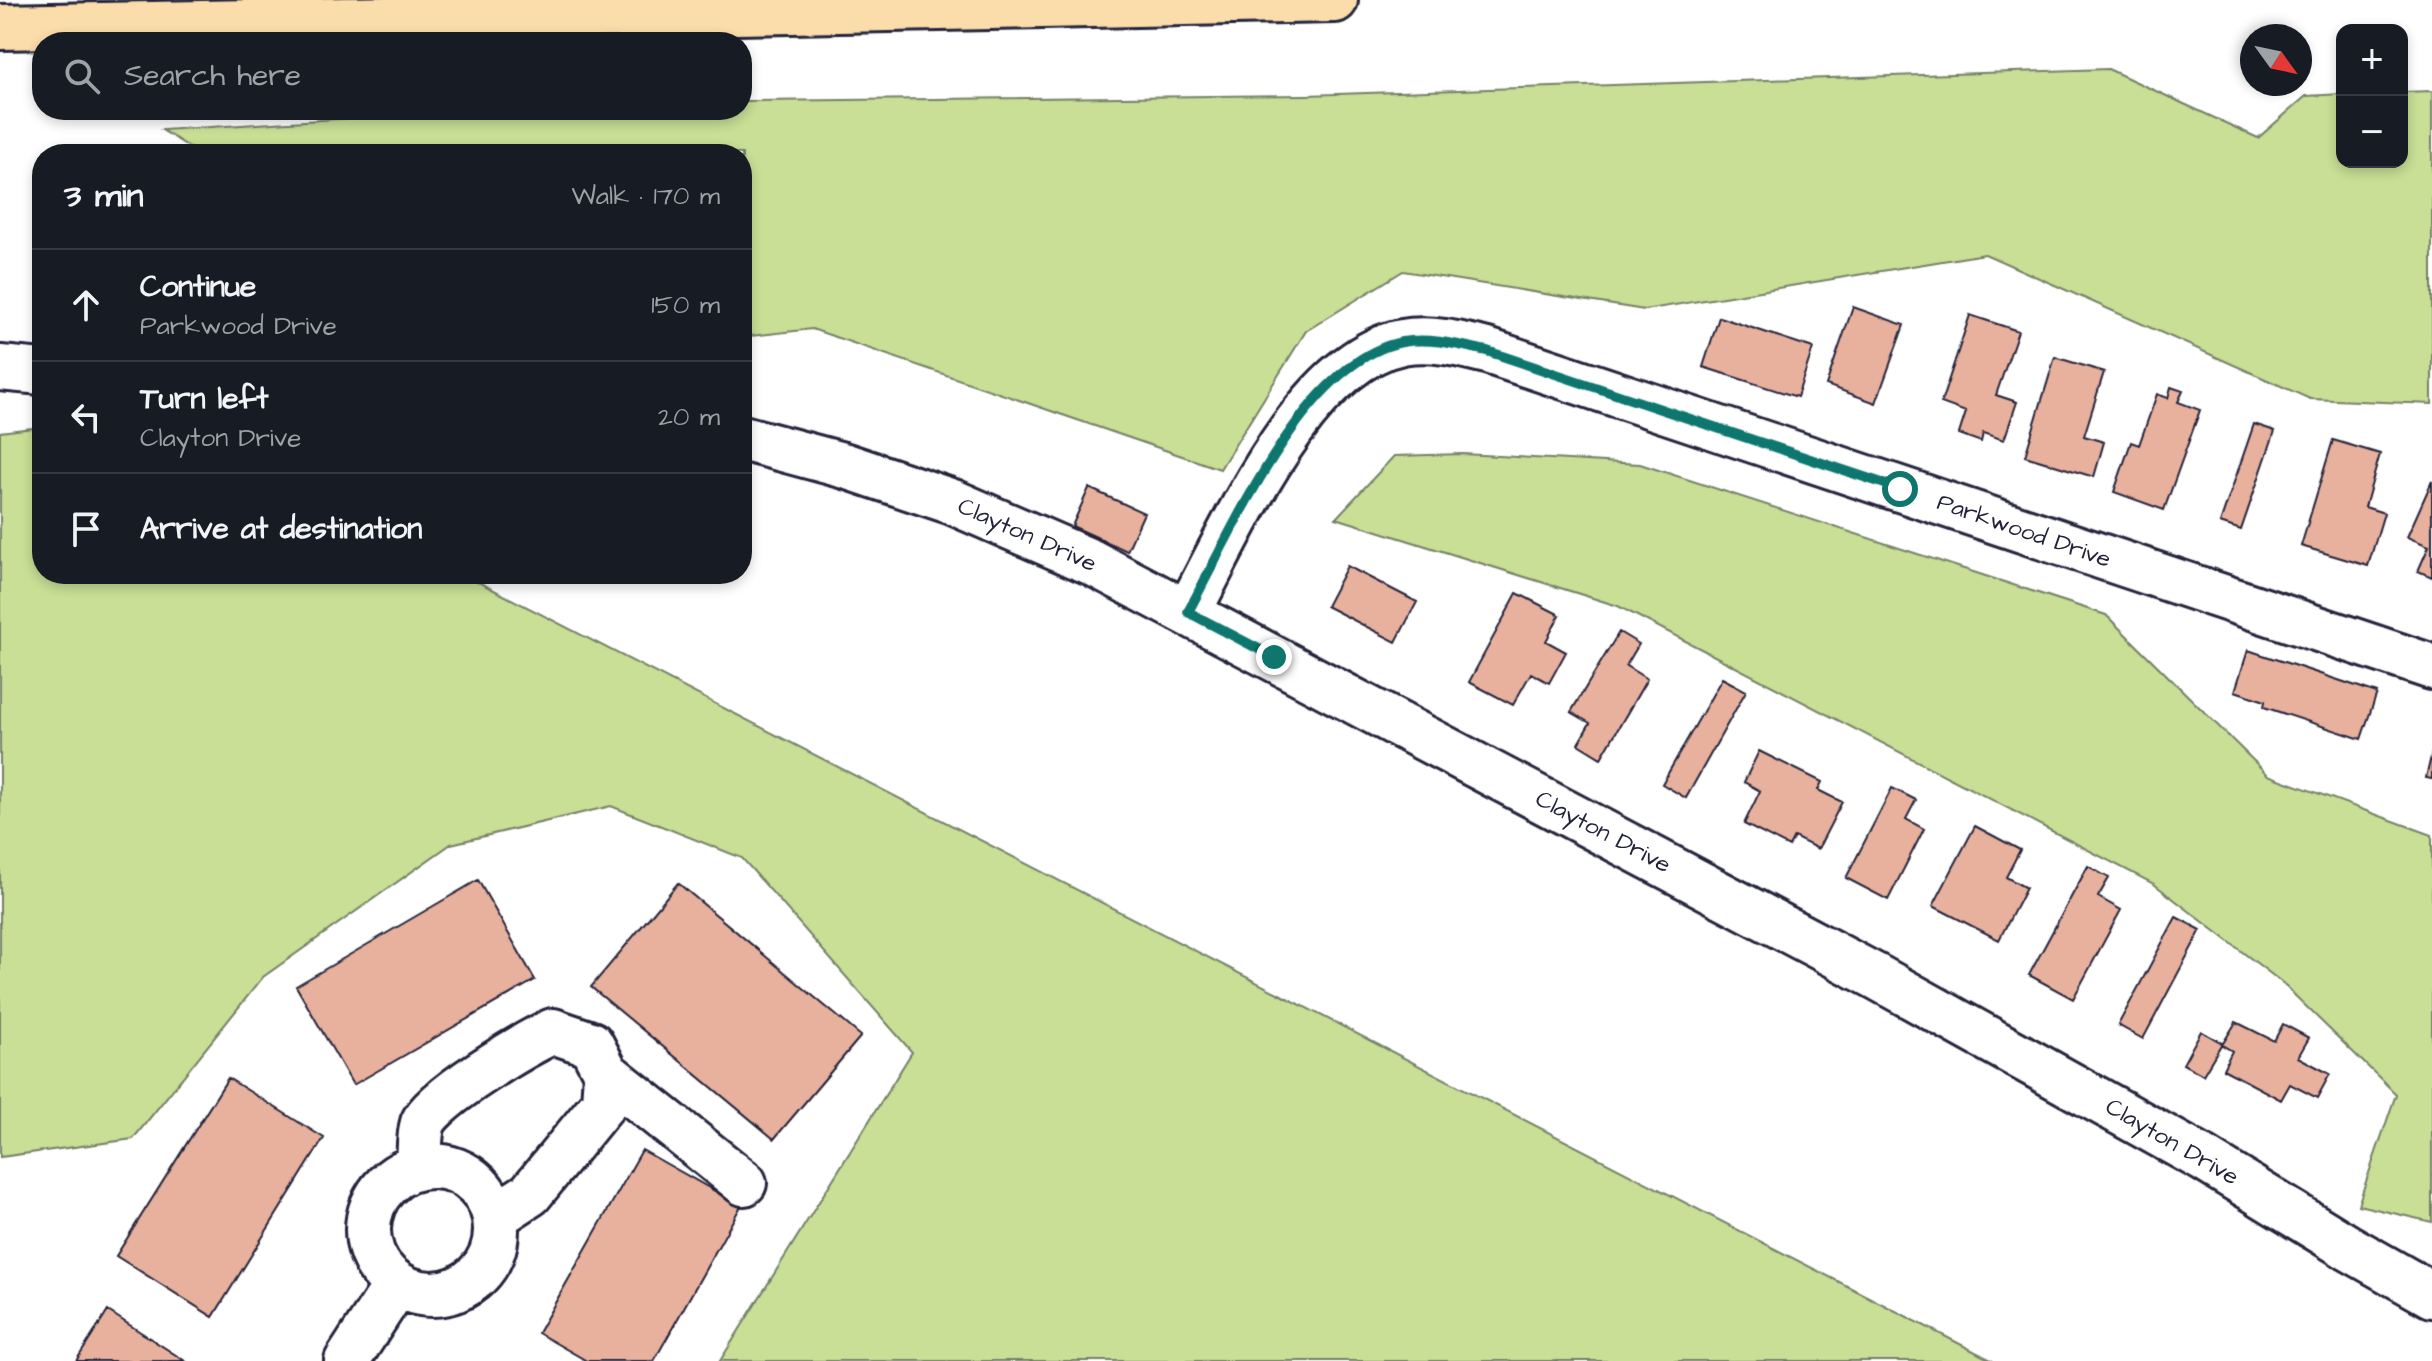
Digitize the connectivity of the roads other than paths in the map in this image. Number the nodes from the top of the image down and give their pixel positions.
1 (1335, 0) edge
2 (0, 27) edge
3 (0, 368) edge
4 (32, 371) edge
5 (752, 441) edge
6 (1188, 612) junction
7 (2432, 667) edge
8 (606, 1073) junction
9 (419, 1166) junction
10 (744, 1183) dead end
11 (496, 1216) junction
12 (397, 1284) junction
13 (2432, 1295) edge
14 (347, 1361) edge

1 - 2 highway
3 - 4 street
5 - 6 street, Clayton Drive
6 - 7 street, Parkwood Drive
6 - 13 street, Clayton Drive
8 - 9 street
8 - 10 street
8 - 11 street
9 - 11 street
9 - 12 street
11 - 12 street
12 - 14 street

